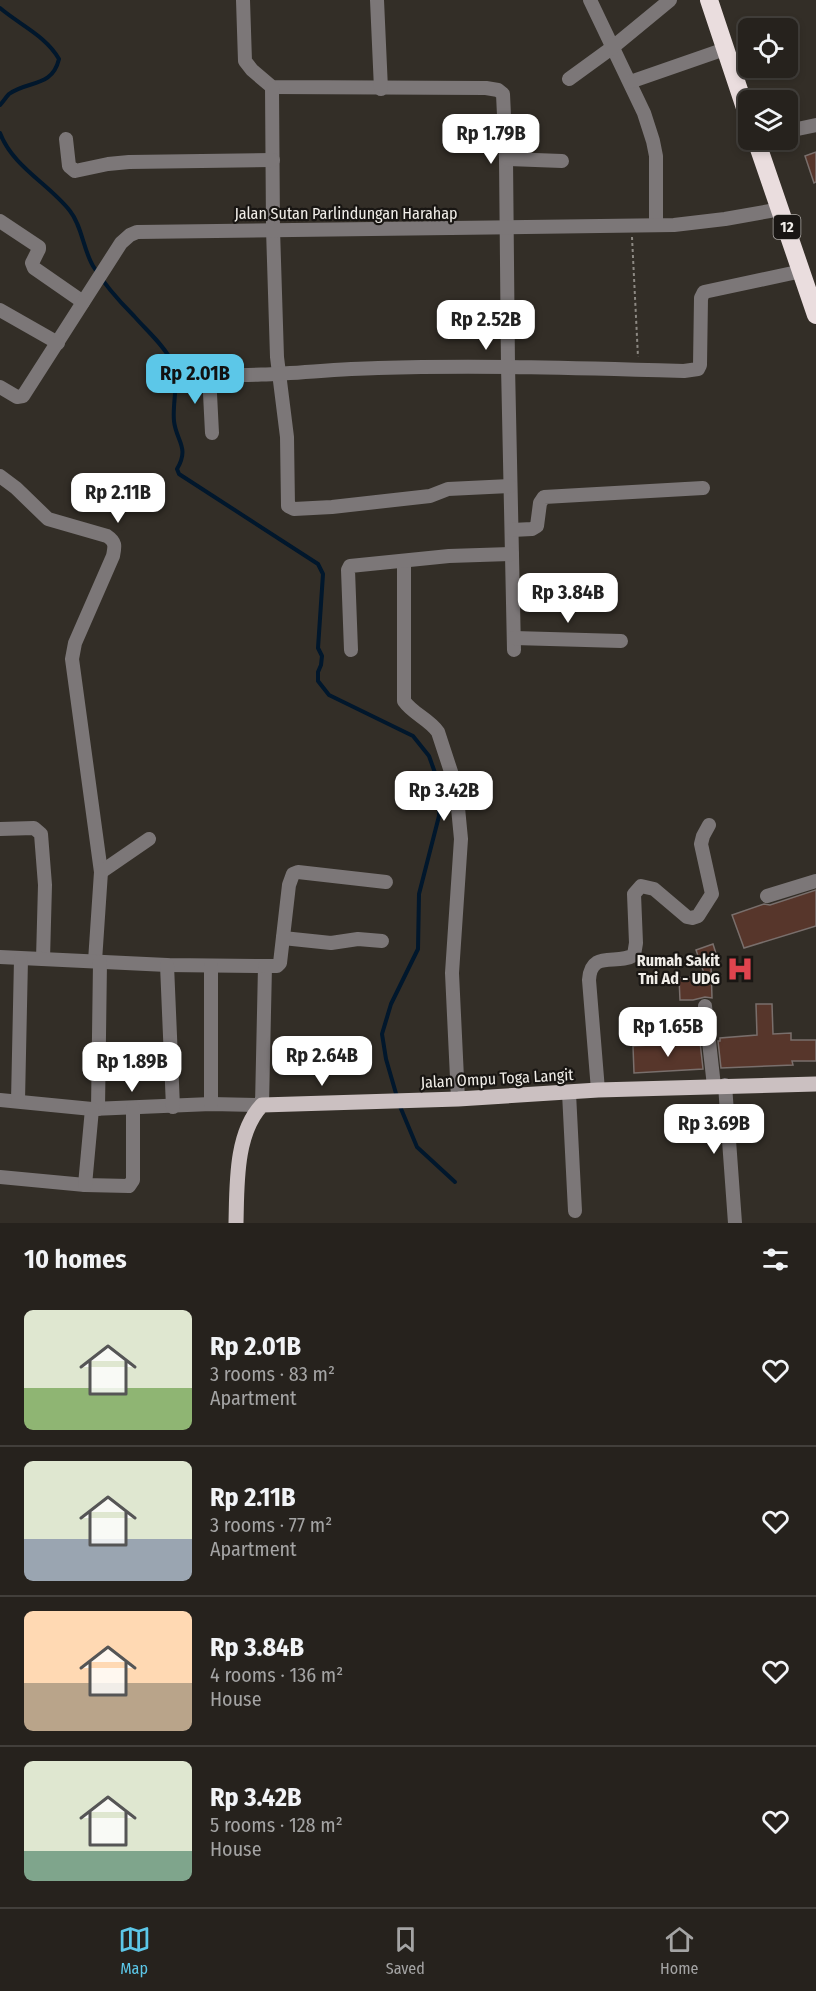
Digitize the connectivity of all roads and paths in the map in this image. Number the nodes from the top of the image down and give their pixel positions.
1 (243, 0) edge
2 (377, 0) edge
3 (590, 0) edge
4 (669, 0) edge
5 (709, 0) edge
6 (613, 47) junction
7 (725, 49) junction
8 (570, 79) dead end
9 (630, 82) junction
10 (272, 87) junction
11 (381, 89) junction
12 (739, 90) edge
13 (816, 125) edge
14 (798, 129) edge
15 (66, 139) dead end
16 (760, 150) edge
17 (506, 159) junction
18 (273, 160) junction
19 (562, 160) dead end
20 (781, 209) junction
21 (0, 221) edge
22 (656, 225) junction
23 (631, 226) junction
24 (508, 228) junction
25 (273, 229) junction
26 (802, 271) junction
27 (83, 302) junction
28 (0, 310) edge
29 (816, 315) edge
30 (58, 343) junction
31 (508, 366) junction
32 (639, 369) junction
33 (279, 374) junction
34 (0, 387) edge
35 (212, 433) dead end
36 (0, 476) edge
37 (510, 486) junction
38 (703, 488) dead end
39 (512, 530) junction
40 (512, 554) junction
41 (404, 561) junction
42 (621, 641) dead end
43 (351, 650) dead end
44 (709, 825) dead end
45 (0, 829) edge
46 (149, 838) dead end
47 (100, 872) junction
48 (816, 881) edge
49 (386, 882) dead end
50 (767, 896) dead end
51 (283, 938) junction
52 (382, 941) dead end
53 (0, 957) edge
54 (21, 959) junction
55 (43, 959) junction
56 (98, 961) junction
57 (167, 965) junction
58 (211, 966) junction
59 (265, 966) junction
60 (705, 1006) dead end
61 (816, 1084) edge
62 (720, 1086) junction
63 (598, 1090) junction
64 (569, 1093) junction
65 (458, 1099) junction
66 (0, 1100) edge
67 (18, 1101) junction
68 (211, 1104) junction
69 (262, 1105) junction
70 (173, 1107) junction
71 (133, 1108) junction
72 (95, 1109) junction
73 (0, 1177) edge
74 (85, 1185) junction
75 (575, 1211) dead end
76 (236, 1223) edge
77 (735, 1223) edge

1 - 10 street
2 - 11 street
3 - 6 street
4 - 6 street
5 - 7 highway
6 - 8 street
6 - 9 street
7 - 9 street
7 - 12 highway
9 - 22 street
10 - 11 street
10 - 18 street
11 - 17 street
13 - 14 street
15 - 18 street
16 - 20 highway, 12
17 - 19 street
17 - 24 street
18 - 25 street
20 - 22 street, Jalan Sutan Parlindungan Harahap
20 - 26 highway, 12
21 - 27 street
22 - 23 street, Jalan Sutan Parlindungan Harahap
23 - 24 street, Jalan Sutan Parlindungan Harahap
23 - 32 path
24 - 25 street, Jalan Sutan Parlindungan Harahap
24 - 31 street
25 - 27 street, Jalan Sutan Parlindungan Harahap
25 - 33 street
26 - 29 highway, 12
26 - 32 street
27 - 30 street, Jalan Sutan Parlindungan Harahap
28 - 30 street
30 - 34 street, Jalan Sutan Parlindungan Harahap
31 - 32 street
31 - 33 street
31 - 37 street
33 - 35 street
33 - 37 street
36 - 47 street
37 - 39 street
38 - 39 street
39 - 40 street
40 - 41 street
40 - 42 street
41 - 43 street
41 - 65 street
44 - 63 street
45 - 55 street
46 - 47 street
47 - 56 street
48 - 50 street
49 - 51 street
51 - 52 street
51 - 59 street
53 - 54 street
54 - 55 street
54 - 67 street
55 - 56 street
56 - 57 street
56 - 72 street
57 - 58 street
57 - 70 street
58 - 59 street
58 - 68 street
59 - 69 street
60 - 62 street
61 - 62 main road, Jalan Ompu Toga Langit
62 - 63 main road, Jalan Ompu Toga Langit
62 - 77 street
63 - 64 main road, Jalan Ompu Toga Langit
64 - 65 main road, Jalan Ompu Toga Langit
64 - 75 street
65 - 69 main road, Jalan Ompu Toga Langit
66 - 67 street, Jalan Ompu Toga Langit
67 - 72 street, Jalan Ompu Toga Langit
68 - 69 street, Jalan Ompu Toga Langit
68 - 70 street, Jalan Ompu Toga Langit
69 - 76 main road
70 - 71 street, Jalan Ompu Toga Langit
71 - 72 street, Jalan Ompu Toga Langit
71 - 74 street
72 - 74 street
73 - 74 street

